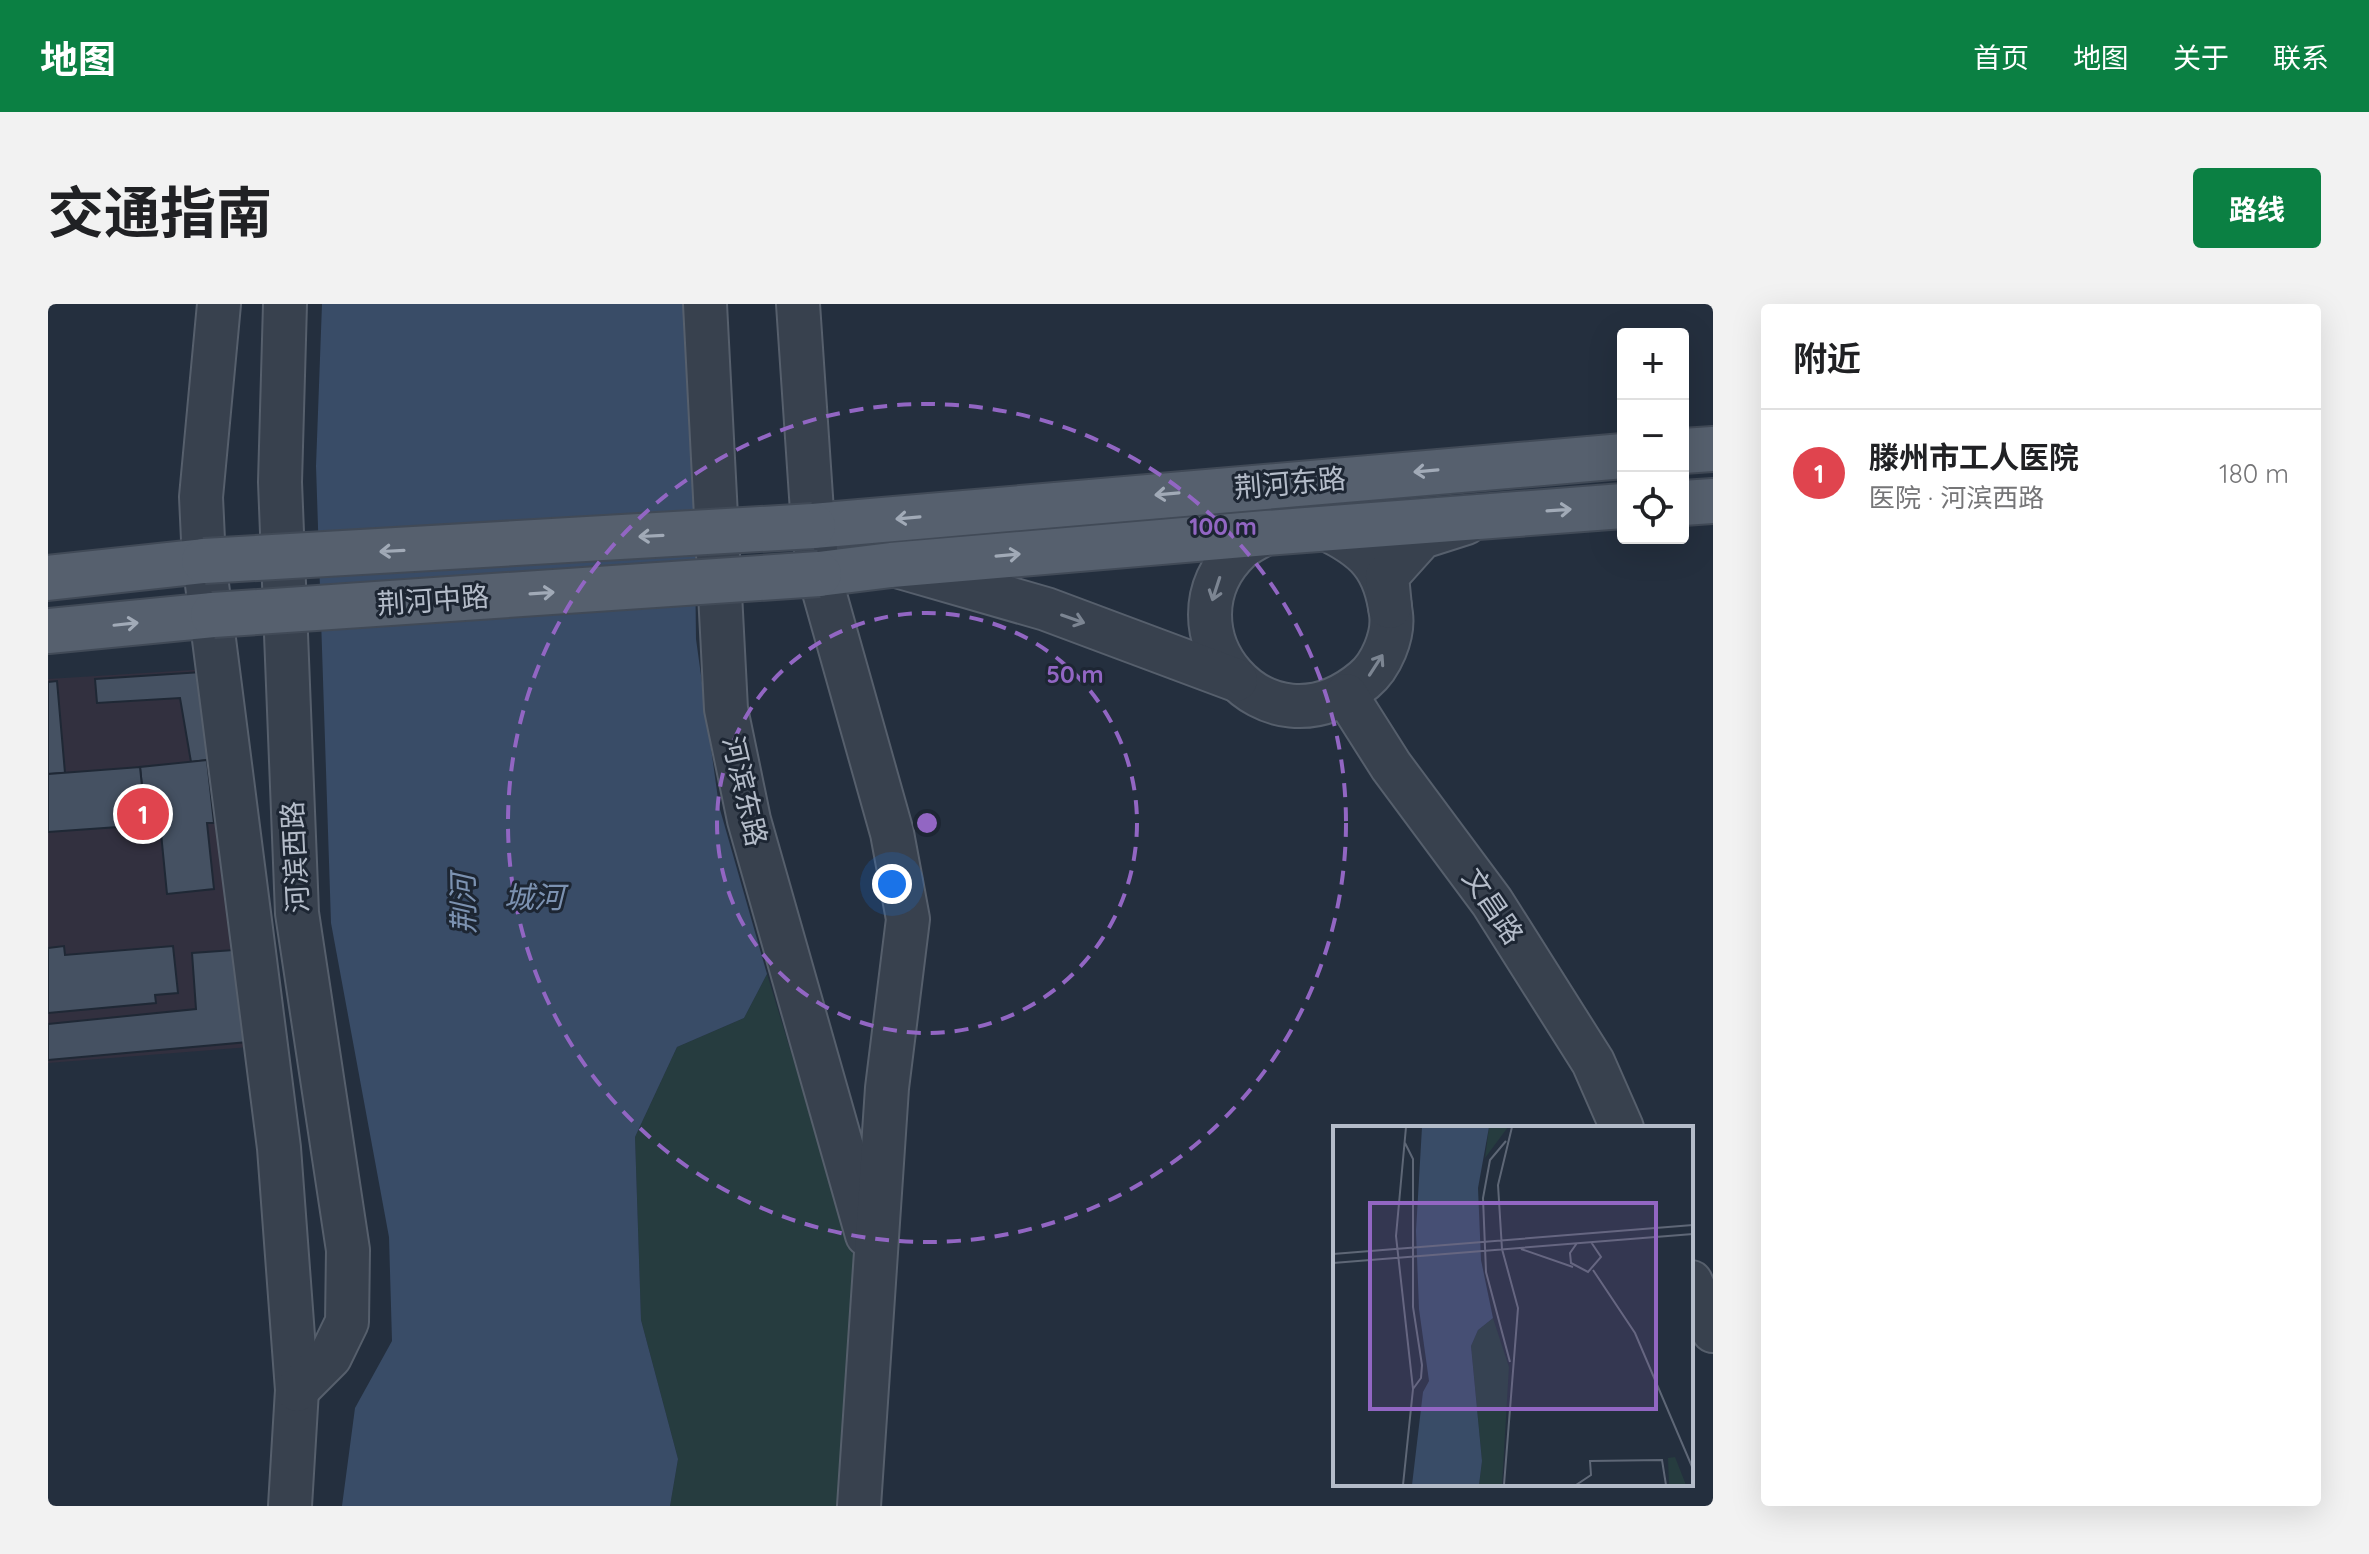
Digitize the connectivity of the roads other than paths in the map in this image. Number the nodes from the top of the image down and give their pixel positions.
1 (219, 304) edge
2 (285, 304) edge
3 (705, 304) edge
4 (798, 304) edge
5 (1713, 449) edge
6 (1689, 451) edge
7 (1617, 457) edge
8 (1713, 501) edge
9 (1689, 503) edge
10 (1617, 506) edge
11 (1495, 515) junction
12 (813, 526) junction
13 (1324, 528) junction
14 (1266, 533) junction
15 (204, 561) junction
16 (891, 565) junction
17 (819, 574) junction
18 (48, 578) edge
19 (213, 615) junction
20 (1392, 620) junction
21 (48, 631) edge
22 (1236, 680) junction
23 (1346, 695) junction
24 (1621, 1126) edge
25 (875, 1264) junction
26 (1693, 1286) edge
27 (1713, 1331) edge
28 (297, 1390) junction
29 (290, 1506) edge
30 (859, 1506) edge

1 - 15 street, 河滨西路
2 - 28 street, 河滨西路
3 - 25 street, 河滨东路
4 - 12 street, 河滨东路
5 - 6 main road
7 -> 12 main road, 荆河东路
8 - 9 main road
11 -> 10 main road, 荆河东路
11 - 13 main road, 荆河东路
11 - 20 street
12 -> 15 main road, 荆河中路, bridge
12 - 17 street, 河滨东路
13 - 14 main road, 荆河东路
13 - 20 street
16 -> 14 main road, 荆河东路
14 -> 22 street
15 - 18 main road, 荆河中路
15 - 19 street, 河滨西路
16 - 17 main road, 荆河东路
16 -> 22 street
19 -> 17 main road, 荆河中路, bridge
17 - 25 street, 河滨东路
21 -> 19 main road, 荆河中路
19 - 28 street, 河滨西路
23 -> 20 street
22 - 23 street
23 - 24 street, 文昌路
25 - 30 street, 河滨东路
26 - 27 street
28 - 29 street, 河滨西路

